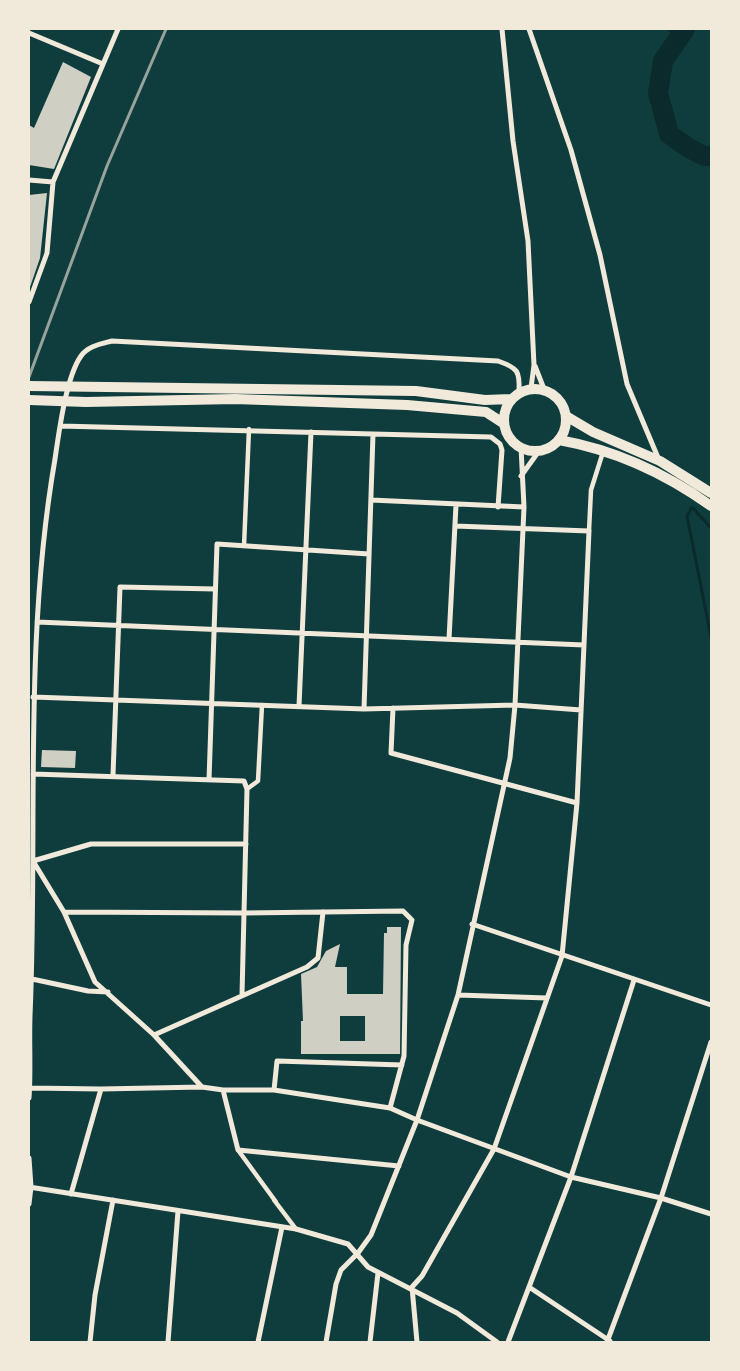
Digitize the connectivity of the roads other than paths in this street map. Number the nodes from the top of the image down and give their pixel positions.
1 (118, 29) edge
2 (502, 29) edge
3 (529, 29) edge
4 (29, 33) edge
5 (103, 64) junction
6 (29, 180) edge
7 (53, 182) junction
8 (29, 302) edge
9 (534, 365) junction
10 (29, 386) edge
11 (531, 388) junction
12 (544, 389) junction
13 (515, 395) junction
14 (29, 400) edge
15 (566, 416) junction
16 (503, 423) junction
17 (60, 426) junction
18 (249, 429) junction
19 (310, 432) junction
20 (372, 434) junction
21 (559, 440) junction
22 (521, 447) junction
23 (539, 451) junction
24 (603, 451) junction
25 (660, 461) junction
26 (521, 476) junction
27 (711, 493) edge
28 (370, 500) junction
29 (456, 505) junction
30 (711, 506) edge
31 (498, 507) junction
32 (524, 507) junction
33 (454, 526) junction
34 (523, 529) junction
35 (589, 531) junction
36 (244, 546) junction
37 (304, 550) junction
38 (369, 554) junction
39 (215, 589) junction
40 (37, 622) junction
41 (118, 625) junction
42 (214, 629) junction
43 (301, 633) junction
44 (366, 636) junction
45 (449, 639) junction
46 (518, 642) junction
47 (584, 645) junction
48 (33, 697) junction
49 (116, 700) junction
50 (211, 704) junction
51 (262, 705) junction
52 (515, 705) junction
53 (299, 706) junction
54 (393, 708) junction
55 (31, 709) edge
56 (364, 709) junction
57 (581, 710) junction
58 (33, 774) junction
59 (113, 775) junction
60 (209, 780) junction
61 (504, 783) junction
62 (247, 789) junction
63 (576, 803) junction
64 (246, 844) junction
65 (33, 861) junction
66 (31, 867) edge
67 (64, 912) junction
68 (323, 912) junction
69 (244, 913) junction
70 (472, 924) junction
71 (562, 956) junction
72 (32, 979) junction
73 (634, 980) junction
74 (108, 992) junction
75 (242, 995) junction
76 (458, 995) junction
77 (547, 998) junction
78 (711, 1005) edge
79 (154, 1036) junction
80 (711, 1042) edge
81 (402, 1065) junction
82 (202, 1087) junction
83 (29, 1088) edge
84 (101, 1089) junction
85 (223, 1090) junction
86 (274, 1090) junction
87 (29, 1098) edge
88 (390, 1108) junction
89 (417, 1120) junction
90 (494, 1149) junction
91 (238, 1150) junction
92 (29, 1158) edge
93 (399, 1166) junction
94 (571, 1177) junction
95 (30, 1187) edge
96 (71, 1194) junction
97 (270, 1195) junction
98 (661, 1198) junction
99 (113, 1200) junction
100 (276, 1202) dead end
101 (29, 1204) edge
102 (178, 1210) junction
103 (711, 1214) edge
104 (282, 1227) junction
105 (296, 1229) junction
106 (358, 1253) junction
107 (378, 1273) junction
108 (412, 1287) junction
109 (529, 1287) junction
110 (609, 1341) edge
111 (90, 1342) edge
112 (168, 1342) edge
113 (258, 1342) edge
114 (326, 1342) edge
115 (370, 1342) edge
116 (417, 1342) edge
117 (497, 1342) edge
118 (508, 1342) edge

1 - 5 street
2 - 9 street
3 - 25 street
4 - 5 street
5 - 7 street
6 - 7 street
7 - 8 street
9 - 11 street
9 - 12 street
10 - 13 main road
11 - 12 main road
11 - 13 main road
12 - 15 main road
13 - 16 main road
13 - 17 street
14 - 16 main road
15 - 21 main road
15 - 25 main road
16 - 22 main road
17 - 18 street
17 - 40 street
18 - 19 street
18 - 36 street
19 - 20 street
19 - 37 street
20 - 28 street
20 - 31 street
21 - 23 main road
21 - 24 main road
22 - 23 main road
22 - 26 street
23 - 26 street
24 - 30 main road
24 - 35 street
25 - 27 main road
26 - 32 street
28 - 29 street
28 - 38 street
29 - 31 street
29 - 33 street
31 - 32 street
32 - 34 street
33 - 34 street
33 - 45 street
34 - 35 street
34 - 46 street
35 - 47 street
36 - 37 street
36 - 39 street
37 - 38 street
37 - 43 street
38 - 44 street
39 - 41 street
39 - 42 street
40 - 41 street
40 - 48 street
41 - 42 street
41 - 49 street
42 - 43 street
42 - 50 street
43 - 44 street
43 - 53 street
44 - 45 street
44 - 56 street
45 - 46 street
46 - 47 street
46 - 52 street
47 - 57 street
48 - 49 street
48 - 55 street
49 - 50 street
49 - 59 street
50 - 51 street
50 - 60 street
51 - 53 street
51 - 62 street
52 - 54 street
52 - 57 street
52 - 61 street
53 - 56 street
54 - 56 street
54 - 61 street
55 - 58 street
57 - 63 street
58 - 59 street
58 - 65 street
59 - 60 street
60 - 62 street
61 - 63 street
61 - 70 street
62 - 64 street
63 - 71 street
64 - 65 street
64 - 69 street
65 - 66 street
65 - 67 street
66 - 72 street
67 - 69 street
67 - 74 street
68 - 69 street
68 - 75 street
68 - 81 street
69 - 75 street
70 - 71 street
70 - 76 street
71 - 73 street
71 - 77 street
72 - 74 street
72 - 83 street
73 - 78 street
73 - 94 street
74 - 79 street
75 - 79 street
76 - 77 street
76 - 89 street
77 - 90 street
79 - 82 street
80 - 98 street
81 - 86 street
81 - 88 street
82 - 84 street
82 - 85 street
83 - 84 street
83 - 87 street
84 - 96 street
85 - 86 street
85 - 91 street
86 - 88 street
88 - 89 street
89 - 90 street
89 - 93 street
90 - 94 street
90 - 108 street
91 - 93 street
91 - 97 street
92 - 95 street
93 - 106 street
94 - 98 street
94 - 109 street
95 - 96 street
95 - 101 street
96 - 99 street
97 - 100 street
97 - 105 street
98 - 103 street
98 - 110 street
99 - 102 street
99 - 111 street
102 - 104 street
102 - 112 street
104 - 105 street
104 - 113 street
105 - 106 street
106 - 107 street
106 - 114 street
107 - 108 street
107 - 115 street
108 - 116 street
108 - 117 street
109 - 110 street
109 - 118 street

